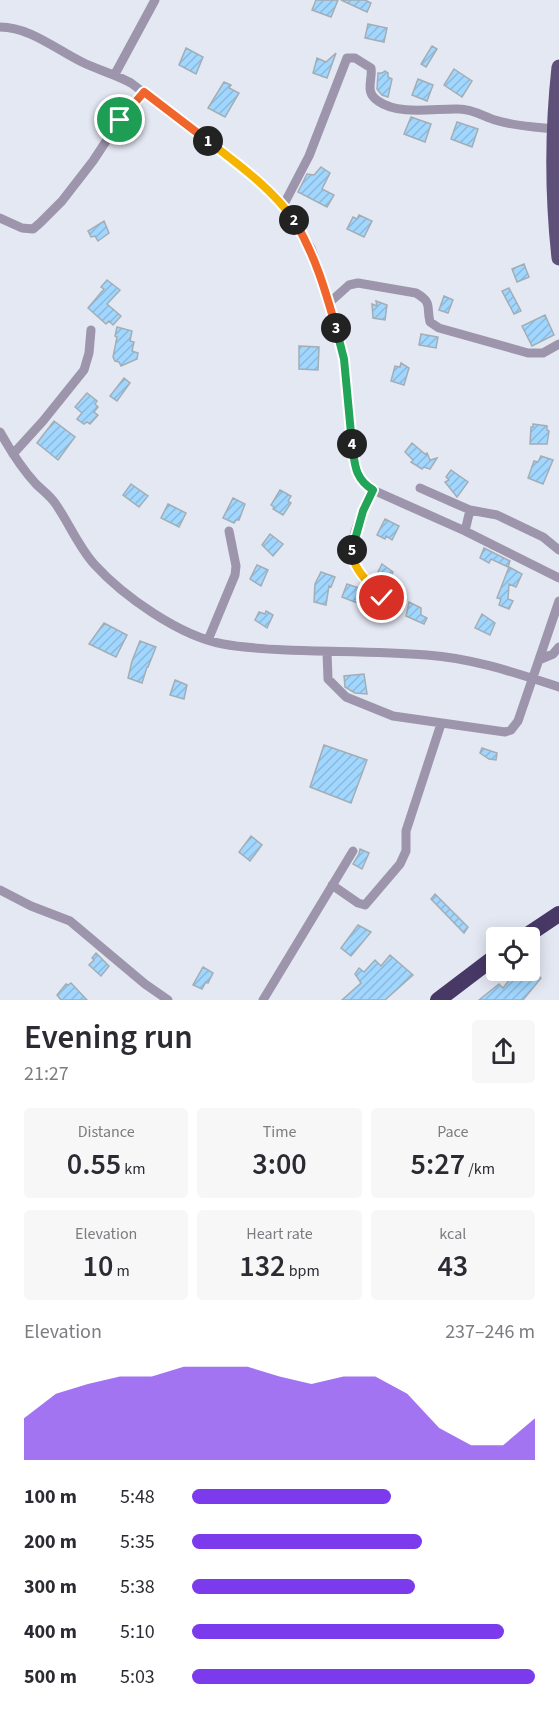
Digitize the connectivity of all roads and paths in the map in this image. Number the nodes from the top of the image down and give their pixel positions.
1 (155, 0) edge
2 (0, 27) edge
3 (559, 67) edge
4 (115, 74) junction
5 (144, 92) junction
6 (554, 129) junction
7 (556, 163) edge
8 (283, 206) junction
9 (0, 218) edge
10 (559, 258) edge
11 (329, 303) junction
12 (91, 330) dead end
13 (559, 344) edge
14 (0, 432) edge
15 (13, 454) junction
16 (420, 488) dead end
17 (373, 490) junction
18 (470, 510) junction
19 (229, 531) dead end
20 (465, 531) junction
21 (559, 550) edge
22 (559, 578) edge
23 (382, 598) dead end
24 (559, 602) edge
25 (208, 640) junction
26 (559, 647) edge
27 (327, 652) junction
28 (539, 660) junction
29 (532, 678) junction
30 (559, 687) edge
31 (441, 724) junction
32 (353, 851) dead end
33 (332, 885) junction
34 (2, 892) edge
35 (559, 914) edge
36 (540, 927) edge
37 (486, 964) edge
38 (168, 1000) edge
39 (263, 1000) edge
40 (438, 1000) edge

1 - 4 street
2 - 4 street
3 - 6 main road
4 - 5 street
5 - 8 street
5 - 9 street
6 - 7 main road
6 - 8 street
7 - 10 main road
8 - 11 street
11 - 13 street
11 - 17 street
12 - 15 street
14 - 15 street
15 - 25 street
16 - 18 street
17 - 20 street
17 - 23 street
18 - 20 street
18 - 21 street
19 - 25 street
20 - 22 street
24 - 28 street
25 - 27 street
26 - 28 street
27 - 29 street
27 - 31 street
28 - 29 street
29 - 30 street
29 - 31 street
31 - 33 street
32 - 33 street
33 - 39 street
34 - 38 street
35 - 36 highway
37 - 40 highway

